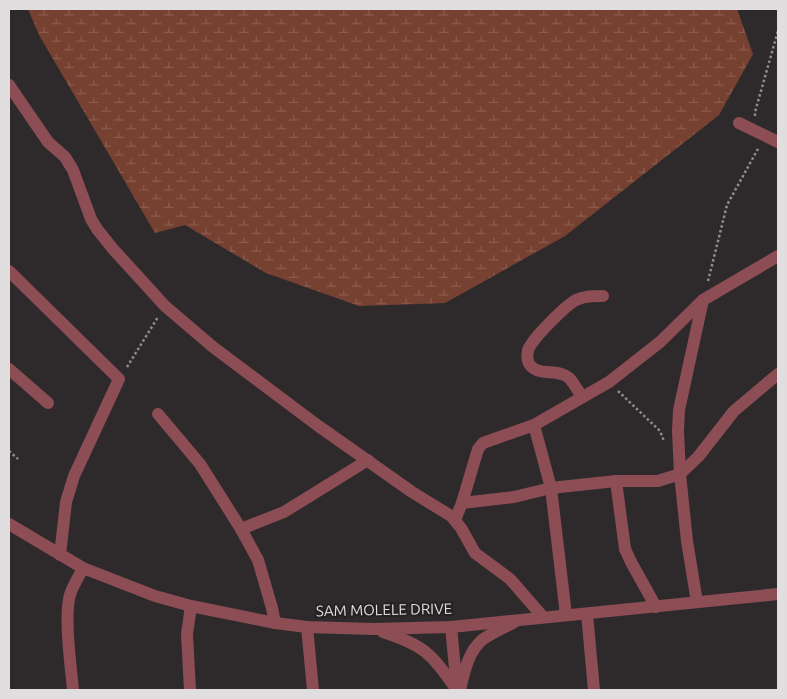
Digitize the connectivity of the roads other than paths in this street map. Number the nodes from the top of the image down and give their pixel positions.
1 (9, 85) edge
2 (739, 122) dead end
3 (778, 142) edge
4 (778, 256) edge
5 (9, 270) edge
6 (603, 296) dead end
7 (703, 300) junction
8 (9, 368) edge
9 (778, 374) edge
10 (582, 397) junction
11 (48, 403) dead end
12 (158, 414) dead end
13 (534, 426) junction
14 (368, 460) junction
15 (680, 474) junction
16 (616, 481) junction
17 (551, 488) junction
18 (462, 503) junction
19 (455, 520) junction
20 (9, 524) edge
21 (241, 529) junction
22 (60, 555) junction
23 (83, 568) junction
24 (778, 594) edge
25 (697, 602) junction
26 (191, 606) junction
27 (656, 608) junction
28 (587, 614) junction
29 (566, 615) junction
30 (543, 617) junction
31 (520, 620) junction
32 (275, 623) junction
33 (307, 627) junction
34 (451, 627) junction
35 (374, 629) junction
36 (73, 690) edge
37 (190, 690) edge
38 (313, 690) edge
39 (458, 690) edge
40 (594, 690) edge

1 - 14 street
2 - 3 street
4 - 7 street
5 - 22 street
6 - 10 street
7 - 10 street
7 - 15 street
8 - 11 street
9 - 15 street
10 - 13 street
12 - 21 street
13 - 17 street
13 - 18 street
14 - 19 street
14 - 21 street
15 - 16 street
15 - 25 street
16 - 17 street
16 - 27 street
17 - 18 street
17 - 29 street
18 - 19 street
19 - 30 street
20 - 22 street, SAM MOLELE DRIVE
21 - 32 street
22 - 23 street, SAM MOLELE DRIVE
23 - 26 street, SAM MOLELE DRIVE
23 - 36 street
24 - 25 street, SAM MOLELE DRIVE
25 - 27 street, SAM MOLELE DRIVE
26 - 32 street, SAM MOLELE DRIVE
26 - 37 street
27 - 28 street, SAM MOLELE DRIVE
28 - 29 street, SAM MOLELE DRIVE
28 - 40 street
29 - 30 street, SAM MOLELE DRIVE
30 - 31 street, SAM MOLELE DRIVE
31 - 34 street, SAM MOLELE DRIVE
31 - 39 street
32 - 33 street, SAM MOLELE DRIVE
33 - 35 street, SAM MOLELE DRIVE
33 - 38 street
34 - 35 street, SAM MOLELE DRIVE
34 - 39 street
35 - 39 street

